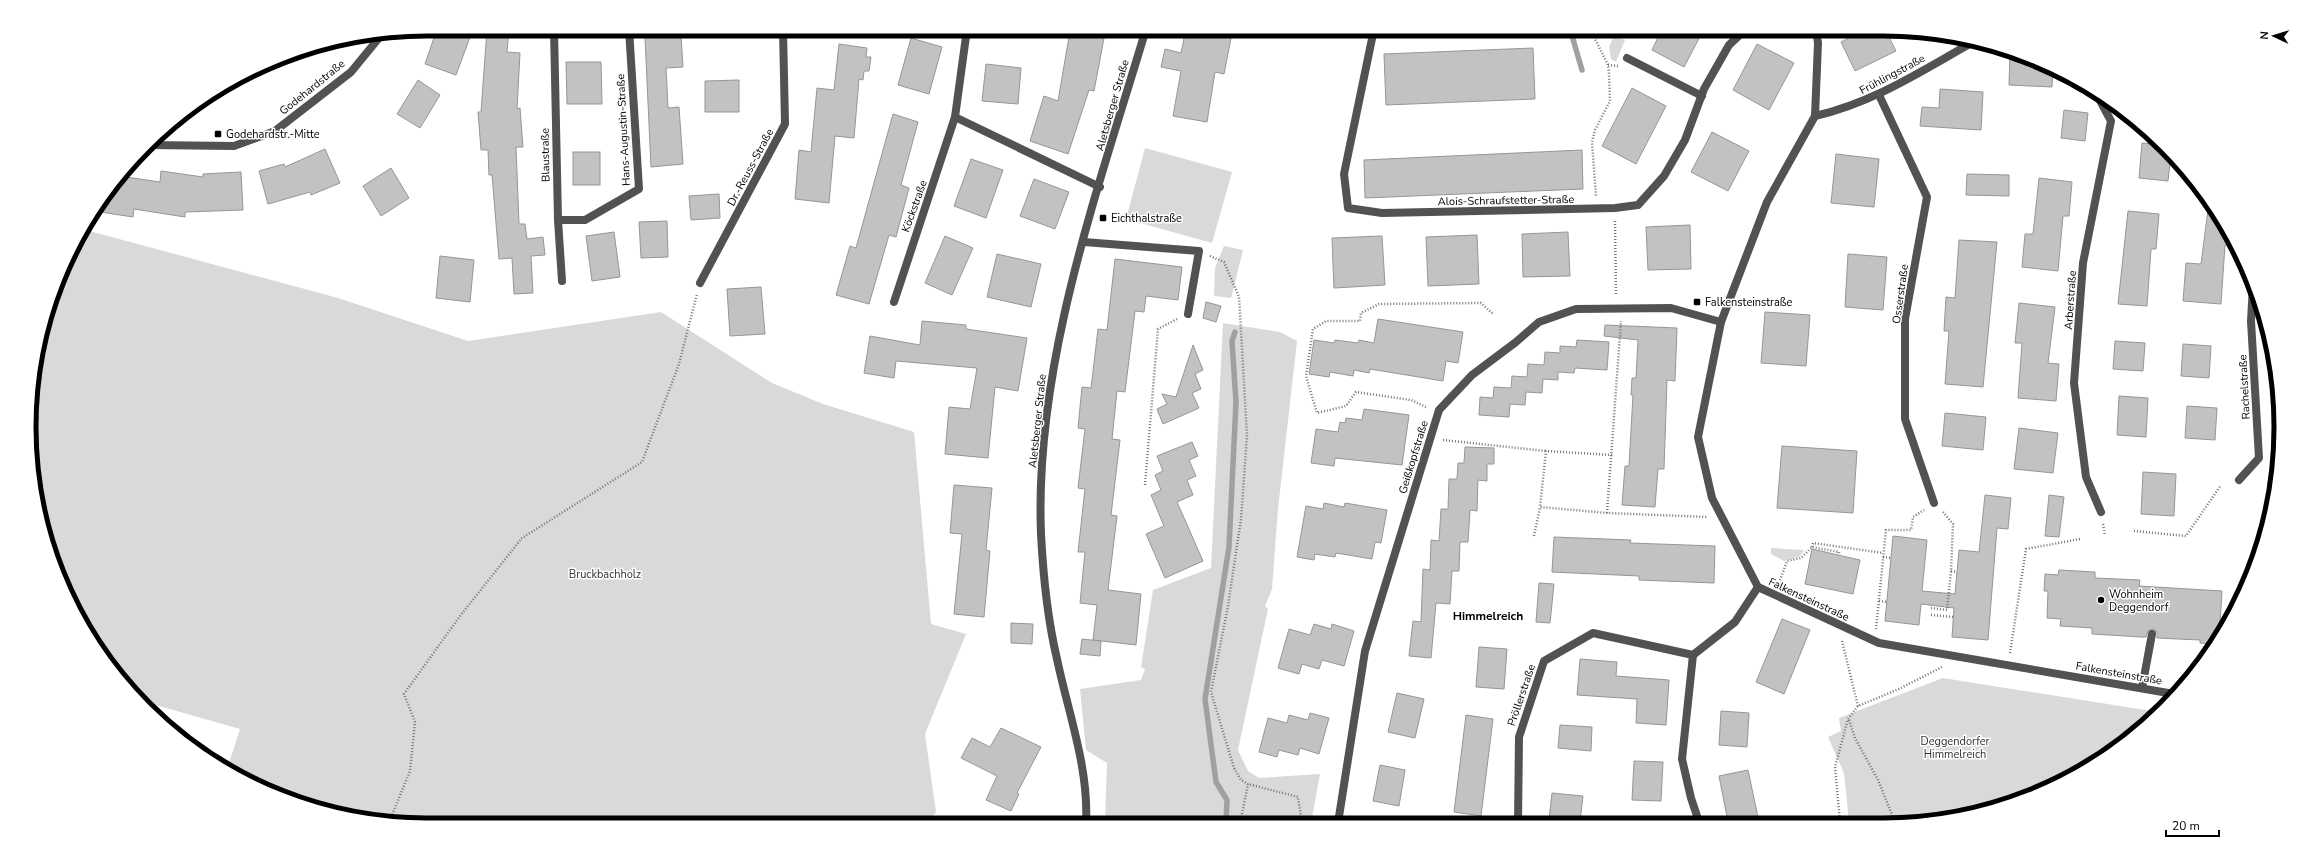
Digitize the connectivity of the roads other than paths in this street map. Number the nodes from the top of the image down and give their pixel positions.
1 (554, 36) edge
2 (629, 36) edge
3 (783, 36) edge
4 (966, 36) edge
5 (1144, 36) edge
6 (1373, 36) edge
7 (1739, 36) edge
8 (1817, 36) edge
9 (379, 39) edge
10 (1966, 45) edge
11 (1627, 58) dead end
12 (1702, 96) junction
13 (1879, 96) junction
14 (2101, 103) edge
15 (1815, 116) junction
16 (955, 117) junction
17 (157, 145) edge
18 (1100, 187) junction
19 (558, 220) junction
20 (1084, 242) junction
21 (562, 281) dead end
22 (700, 283) road end
23 (2252, 299) edge
24 (894, 302) dead end
25 (1188, 314) road end
26 (1722, 322) junction
27 (2240, 480) dead end
28 (1934, 503) road end
29 (2101, 512) dead end
30 (1758, 587) junction
31 (2152, 634) dead end
32 (1692, 655) junction
33 (2142, 688) junction
34 (2169, 693) edge
35 (1086, 818) edge
36 (1339, 818) edge
37 (1518, 818) edge
38 (1698, 818) edge

1 - 19 street, Blaustraße
2 - 19 street, Hans-Augustin-Straße
3 - 22 street, Dr.-Reuss-Straße
4 - 16 street, Köckstraße
5 - 18 street, Aletsberger Straße
6 - 12 street, Alois-Schraufstetter-Straße
7 - 12 street, Alois-Schraufstetter-Straße
8 - 15 street, Falkensteinstraße
9 - 17 street, Godehardstraße
10 - 13 street, Frühlingstraße
11 - 12 street
13 - 15 street, Frühlingstraße
13 - 28 street, Osserstraße
14 - 29 street, Arberstraße
15 - 26 street, Falkensteinstraße
16 - 18 street
16 - 24 street, Köckstraße
18 - 20 street, Aletsberger Straße
19 - 21 street, Blaustraße
20 - 25 street
20 - 35 street, Aletsberger Straße
23 - 27 street, Rachelstraße
26 - 30 street, Falkensteinstraße
26 - 36 street, Geißkopfstraße
30 - 32 street
30 - 33 street, Falkensteinstraße
31 - 33 street
32 - 37 street, Pröllerstraße
32 - 38 street
33 - 34 street, Falkensteinstraße

